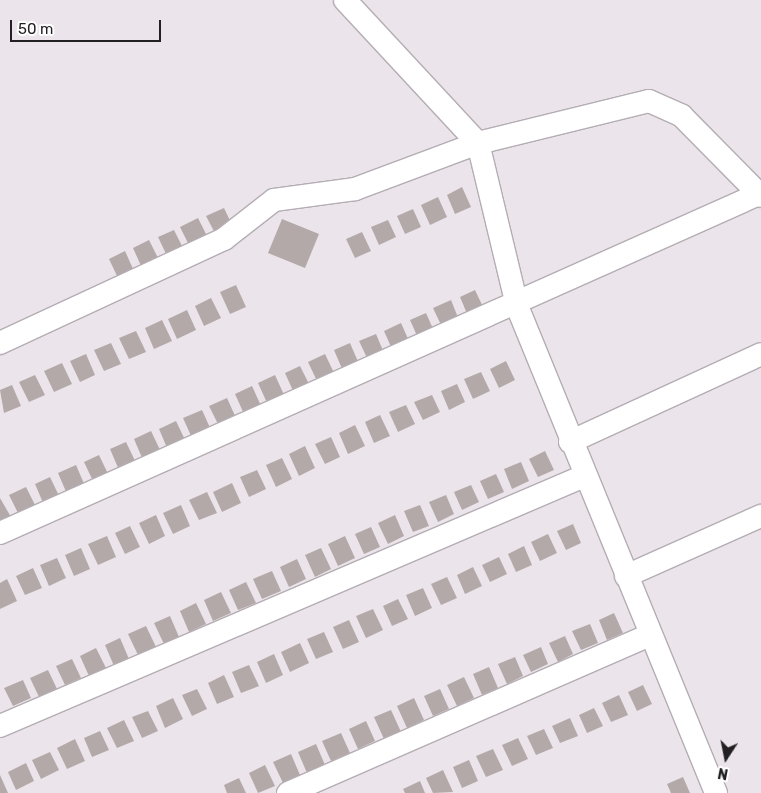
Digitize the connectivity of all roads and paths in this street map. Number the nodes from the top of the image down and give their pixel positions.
1 (345, 0) edge
2 (478, 143) junction
3 (760, 195) edge
4 (517, 306) junction
5 (0, 343) edge
6 (761, 354) edge
7 (570, 442) junction
8 (584, 476) junction
9 (761, 516) edge
10 (0, 533) edge
11 (626, 576) junction
12 (650, 635) junction
13 (0, 726) edge
14 (288, 793) edge
15 (716, 793) edge

1 - 2 street
2 - 3 street
2 - 4 street
2 - 5 street
3 - 4 street
4 - 7 street
4 - 10 street
6 - 7 street
7 - 8 street
8 - 11 street
8 - 13 street
9 - 11 street
11 - 12 street
12 - 14 street
12 - 15 street

